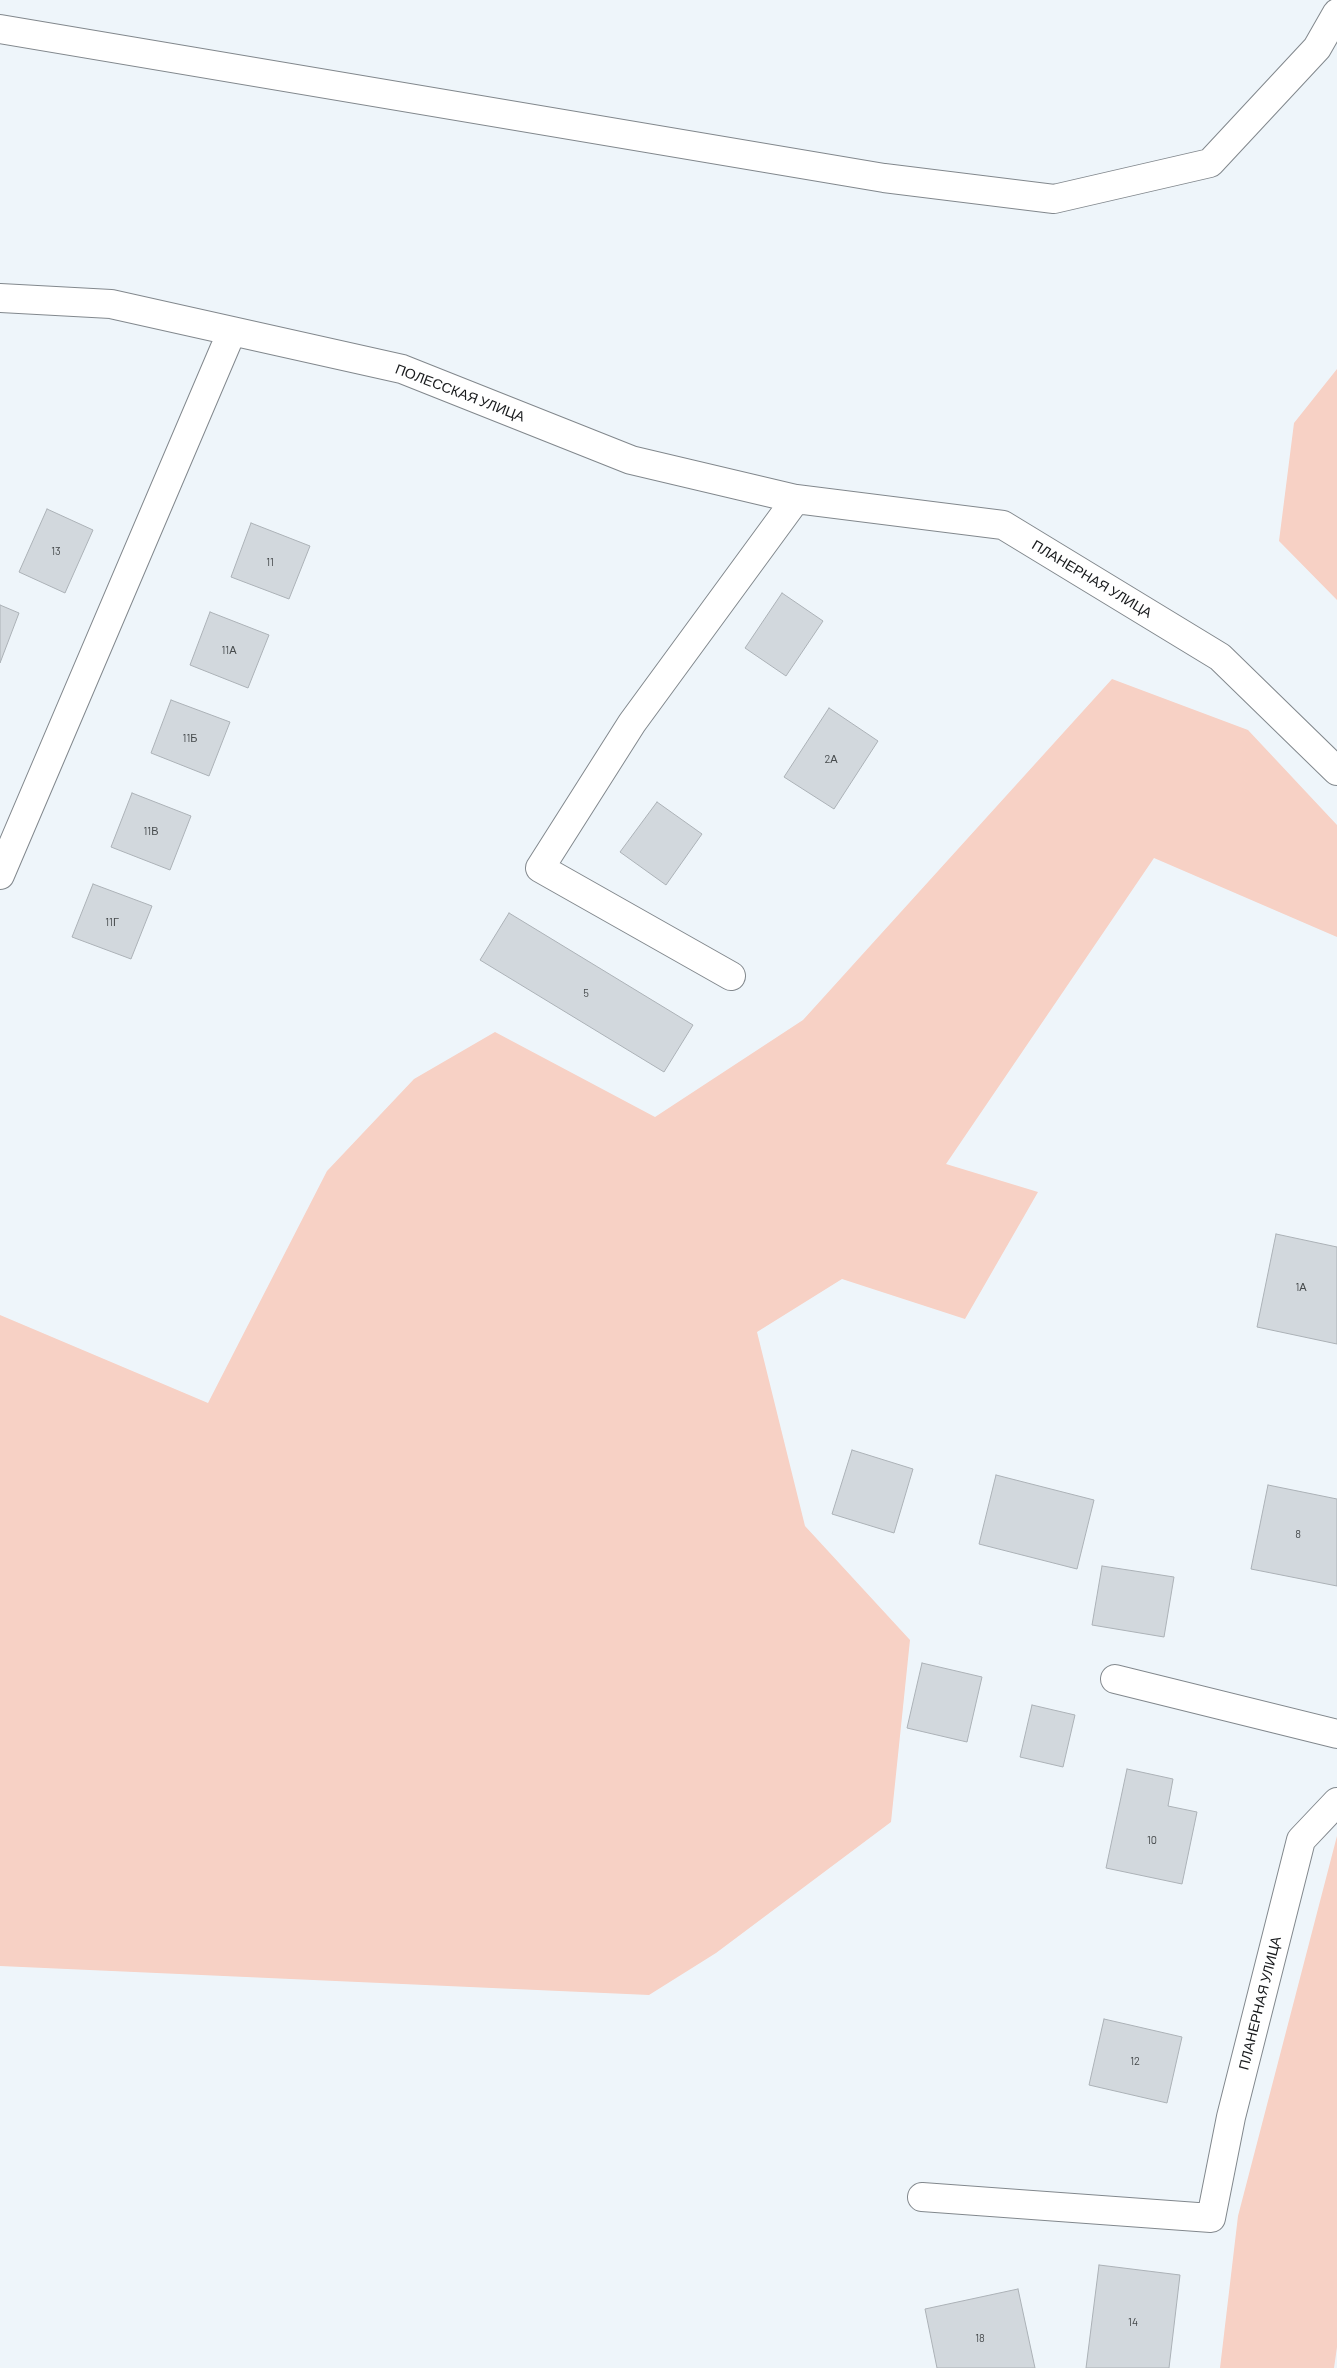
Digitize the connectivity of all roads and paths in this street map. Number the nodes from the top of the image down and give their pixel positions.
1 (1337, 13) edge
2 (0, 29) edge
3 (0, 298) edge
4 (232, 331) junction
5 (796, 499) junction
6 (1337, 771) edge
7 (0, 875) edge
8 (731, 976) dead end
9 (1116, 1679) dead end
10 (1337, 1734) edge
11 (1337, 1802) edge
12 (922, 2197) dead end

1 - 2 street
3 - 4 street, ПОЛЕССКАЯ УЛИЦА
4 - 5 street, ПОЛЕССКАЯ УЛИЦА
4 - 7 street
5 - 6 street, ПЛАНЕРНАЯ УЛИЦА
5 - 8 street
9 - 10 street
11 - 12 street, ПЛАНЕРНАЯ УЛИЦА

